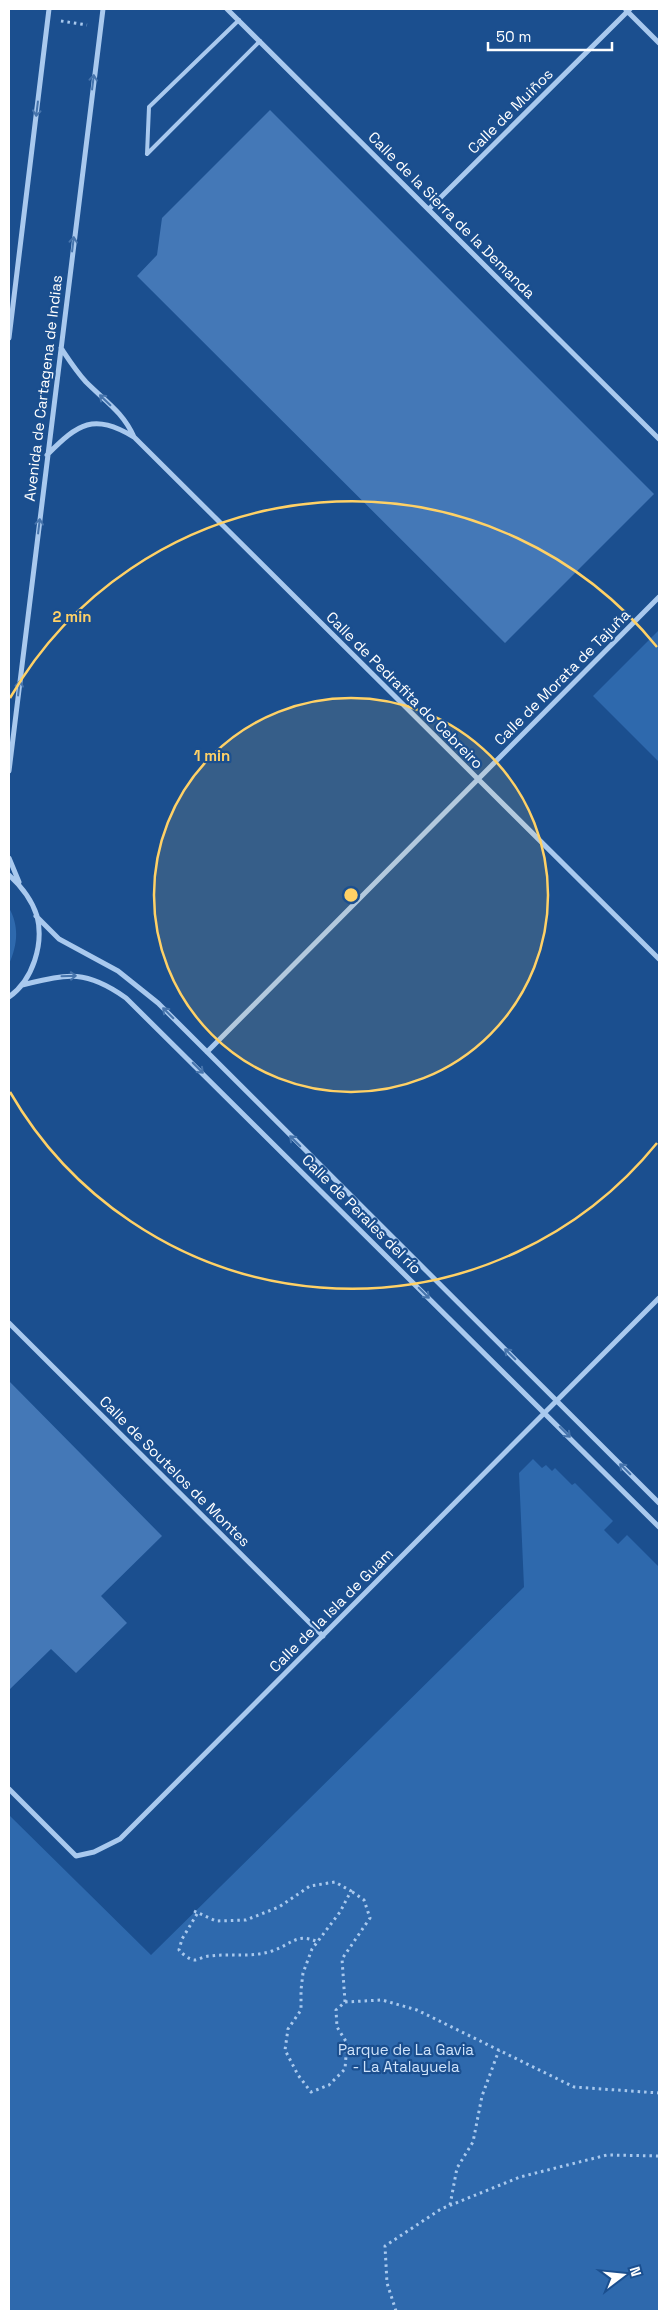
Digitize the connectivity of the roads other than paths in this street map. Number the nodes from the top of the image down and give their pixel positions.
1 (49, 9) edge
2 (103, 9) edge
3 (227, 9) edge
4 (628, 10) edge
5 (239, 20) junction
6 (260, 41) junction
7 (659, 43) edge
8 (429, 209) junction
9 (9, 333) edge
10 (9, 338) edge
11 (61, 348) junction
12 (134, 438) junction
13 (659, 439) edge
14 (48, 455) junction
15 (659, 597) edge
16 (9, 771) edge
17 (478, 780) junction
18 (9, 858) edge
19 (9, 875) edge
20 (20, 885) junction
21 (36, 916) junction
22 (659, 959) edge
23 (22, 985) junction
24 (9, 996) edge
25 (207, 1052) junction
26 (659, 1298) edge
27 (9, 1323) edge
28 (555, 1401) junction
29 (545, 1412) junction
30 (659, 1503) edge
31 (659, 1527) edge
32 (323, 1636) junction
33 (9, 1790) edge

1 -> 9 street
11 -> 2 street, Avenida de Cartagena de Indias
3 - 5 street, Calle de la Sierra de la Demanda
4 - 7 street
4 - 8 street, Calle de Muiños
5 - 6 street, Calle de la Sierra de la Demanda
5 - 6 lane
6 - 8 street, Calle de la Sierra de la Demanda
8 - 13 street, Calle de la Sierra de la Demanda
9 - 10 street
12 -> 11 street, Calle de Pedrafita do Cebreiro
11 - 14 street, Avenida de Cartagena de Indias
12 - 14 street, Calle de Pedrafita do Cebreiro
12 - 17 street, Calle de Pedrafita do Cebreiro
16 -> 14 street, Avenida de Cartagena de Indias
15 - 17 street, Calle de Morata de Tajuña
17 - 22 street, Calle de Pedrafita do Cebreiro
17 - 25 street, Calle de Morata de Tajuña
18 - 20 street
19 - 20 street
20 - 21 street
21 - 23 street
25 -> 21 street, Calle de Perales del río
23 - 24 street
23 -> 29 street, Calle de Perales del río
28 -> 25 street, Calle de Perales del río
26 - 28 street, Calle de la Isla de Guam
27 - 32 street, Calle de Soutelos de Montes
28 - 29 street, Calle de la Isla de Guam
30 -> 28 street, Calle de Perales del río
29 -> 31 street, Calle de Perales del río
29 - 32 street, Calle de la Isla de Guam
32 - 33 street, Calle de la Isla de Guam

